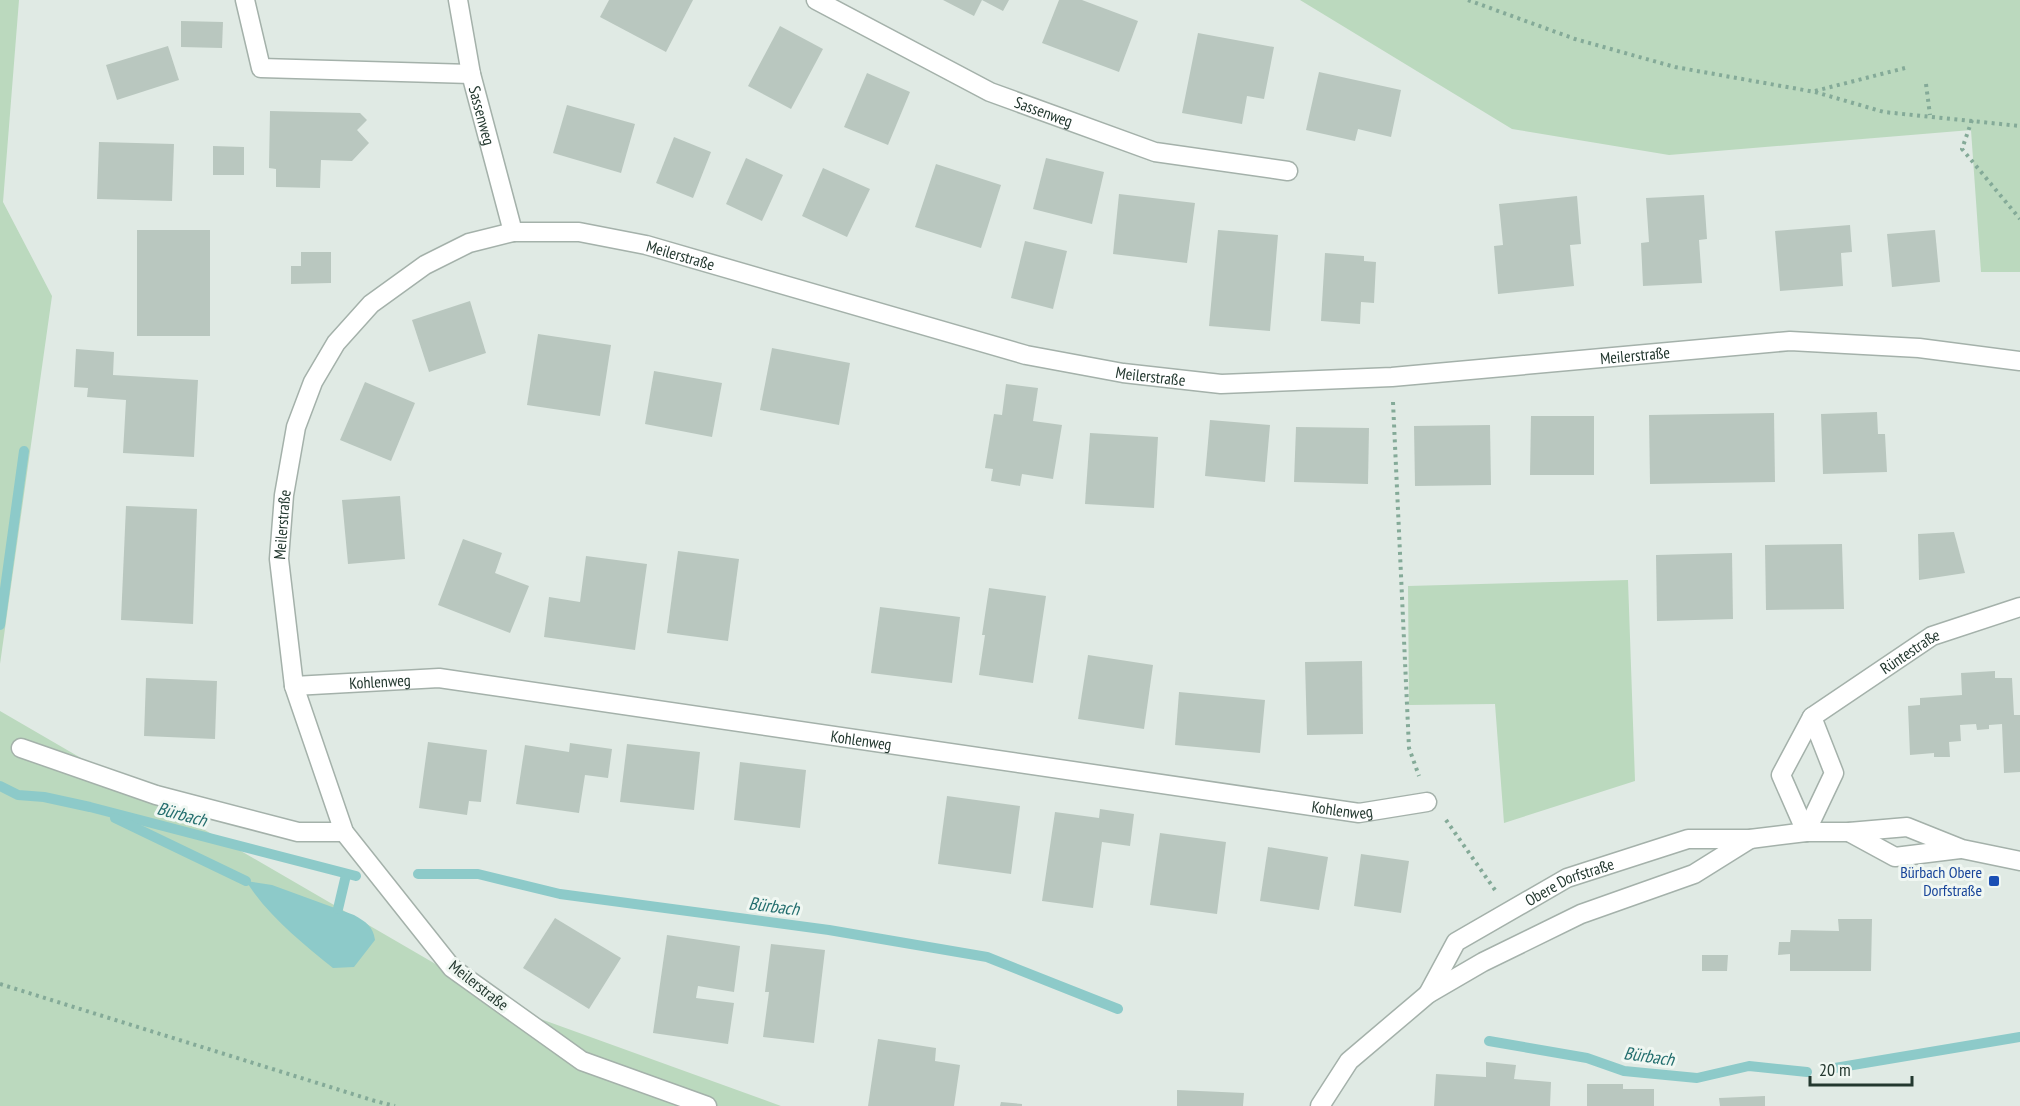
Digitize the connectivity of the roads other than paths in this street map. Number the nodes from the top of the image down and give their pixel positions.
1 (245, 0) edge
2 (458, 0) edge
3 (816, 0) edge
4 (471, 74) junction
5 (1288, 171) dead end
6 (513, 232) junction
7 (2020, 361) edge
8 (2020, 608) edge
9 (294, 686) junction
10 (1812, 717) junction
11 (21, 748) dead end
12 (1427, 801) dead end
13 (344, 832) junction
14 (1806, 832) junction
15 (1849, 832) junction
16 (1750, 839) junction
17 (1962, 849) junction
18 (2020, 861) edge
19 (1428, 994) junction
20 (707, 1106) edge
21 (1320, 1106) edge

1 - 4 street
2 - 4 street, Sassenweg
3 - 5 street, Sassenweg
4 - 6 street, Sassenweg
6 - 7 street, Meilerstraße
6 - 9 street, Meilerstraße
8 - 10 street, Rüntestraße
9 - 12 street, Kohlenweg
9 - 13 street, Meilerstraße
10 - 14 street
10 - 14 street, Rüntestraße
11 - 13 street
13 - 20 street, Meilerstraße
14 - 15 street, Obere Dorfstraße
14 - 16 street, Obere Dorfstraße
15 - 17 street, Obere Dorfstraße
15 - 17 street, Obere Dorfstraße
16 - 19 street, Obere Dorfstraße
16 - 19 street, Obere Dorfstraße
17 - 18 street, Obere Dorfstraße
19 - 21 street, Obere Dorfstraße

